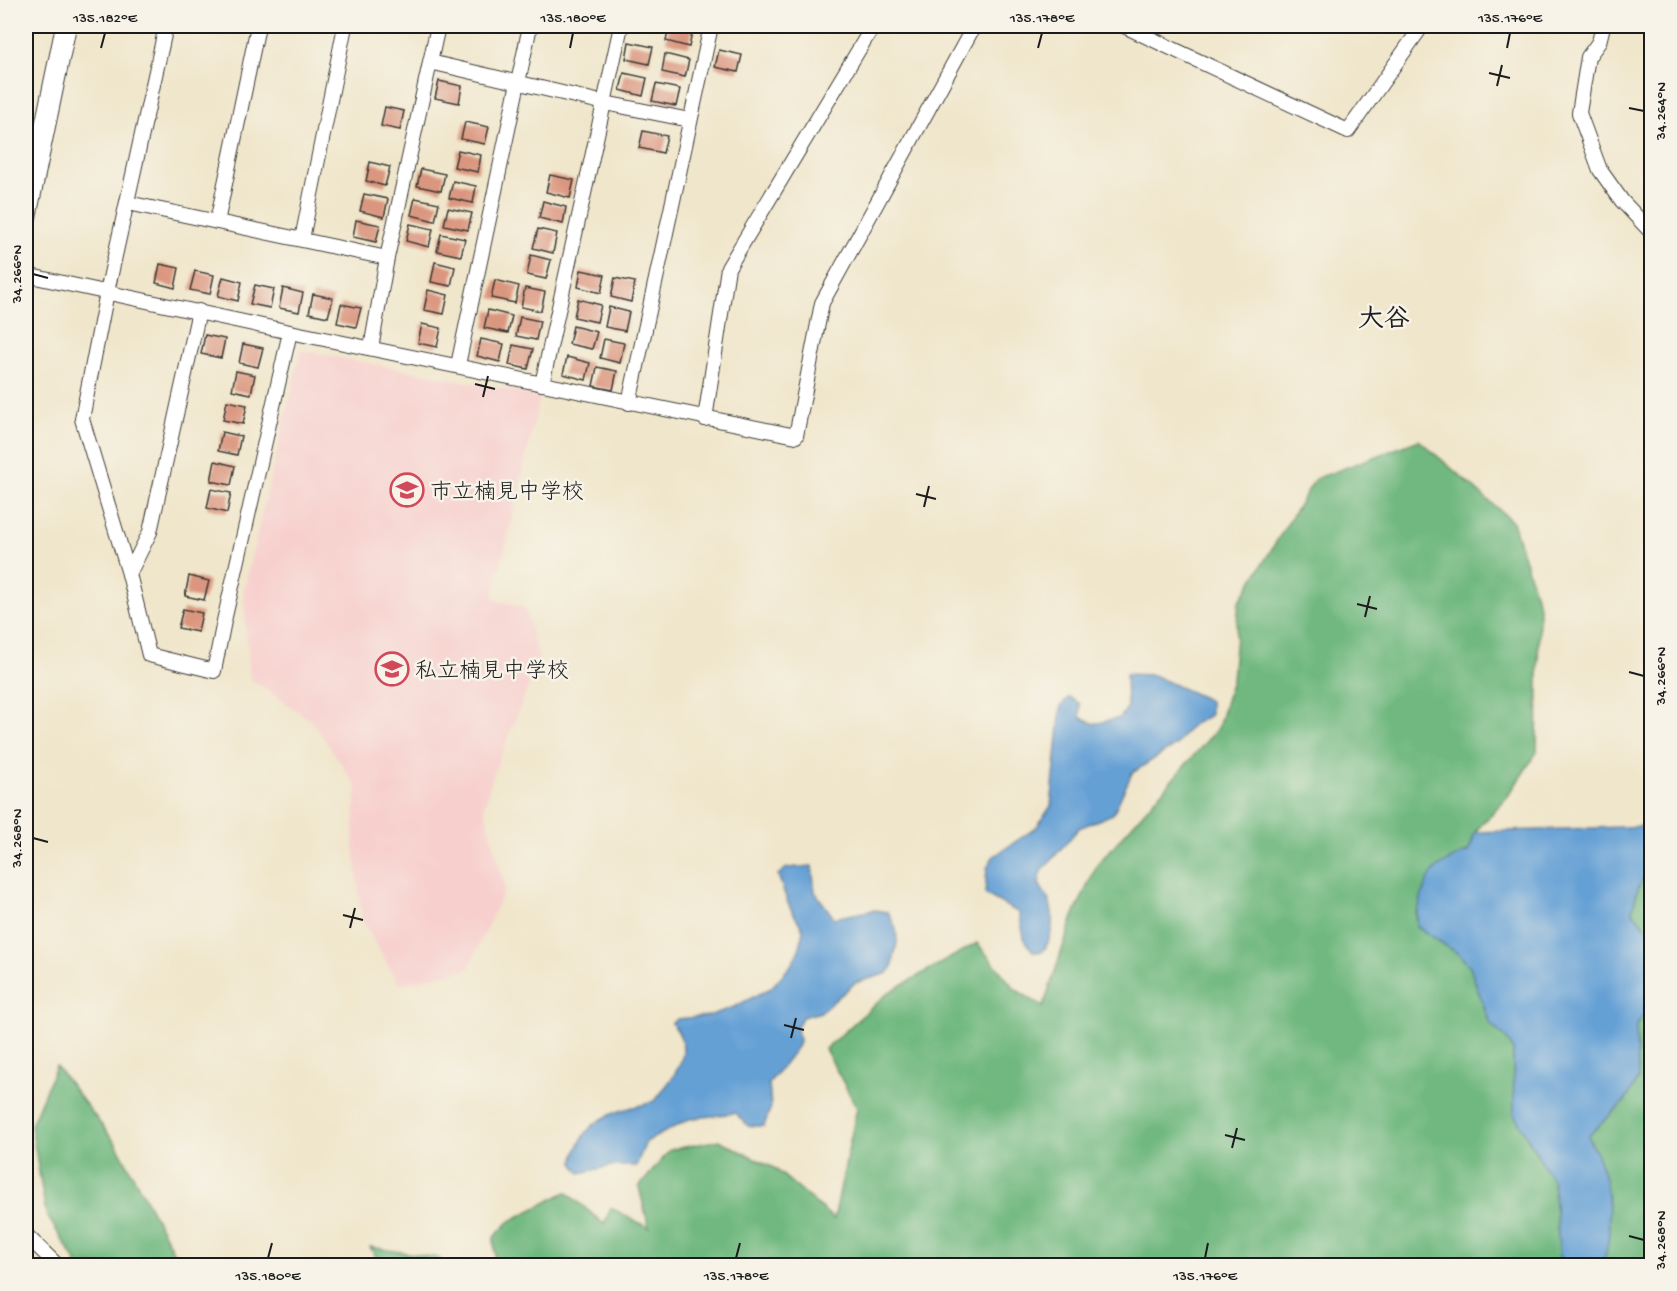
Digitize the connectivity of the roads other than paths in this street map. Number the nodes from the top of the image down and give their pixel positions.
1 (66, 26) edge
2 (166, 26) edge
3 (258, 26) edge
4 (345, 26) edge
5 (438, 26) edge
6 (530, 26) edge
7 (621, 26) edge
8 (711, 26) edge
9 (873, 26) edge
10 (974, 26) edge
11 (1124, 26) edge
12 (1422, 26) edge
13 (1603, 26) edge
14 (430, 62) junction
15 (518, 81) junction
16 (605, 103) junction
17 (690, 120) junction
18 (128, 203) junction
19 (26, 217) edge
20 (217, 222) junction
21 (1652, 233) edge
22 (302, 239) junction
23 (387, 258) junction
24 (26, 275) edge
25 (107, 292) junction
26 (199, 311) junction
27 (290, 332) junction
28 (371, 348) junction
29 (458, 366) junction
30 (542, 384) junction
31 (629, 403) junction
32 (705, 419) junction
33 (129, 574) junction
34 (26, 1235) edge
35 (58, 1266) edge

1 - 19 street
2 - 18 street
3 - 20 street
4 - 22 street
5 - 14 street
6 - 15 street
7 - 16 street
8 - 17 street
9 - 32 street
10 - 32 street
11 - 12 street
13 - 21 street
14 - 15 street
14 - 23 street
15 - 16 street
15 - 29 street
16 - 17 street
16 - 30 street
17 - 31 street
18 - 20 street
18 - 25 street
20 - 22 street
22 - 23 street
23 - 28 street
24 - 25 street
25 - 26 street
25 - 33 street
26 - 27 street
26 - 33 street
27 - 28 street
27 - 33 street
28 - 29 street
29 - 30 street
30 - 31 street
31 - 32 street
34 - 35 street

